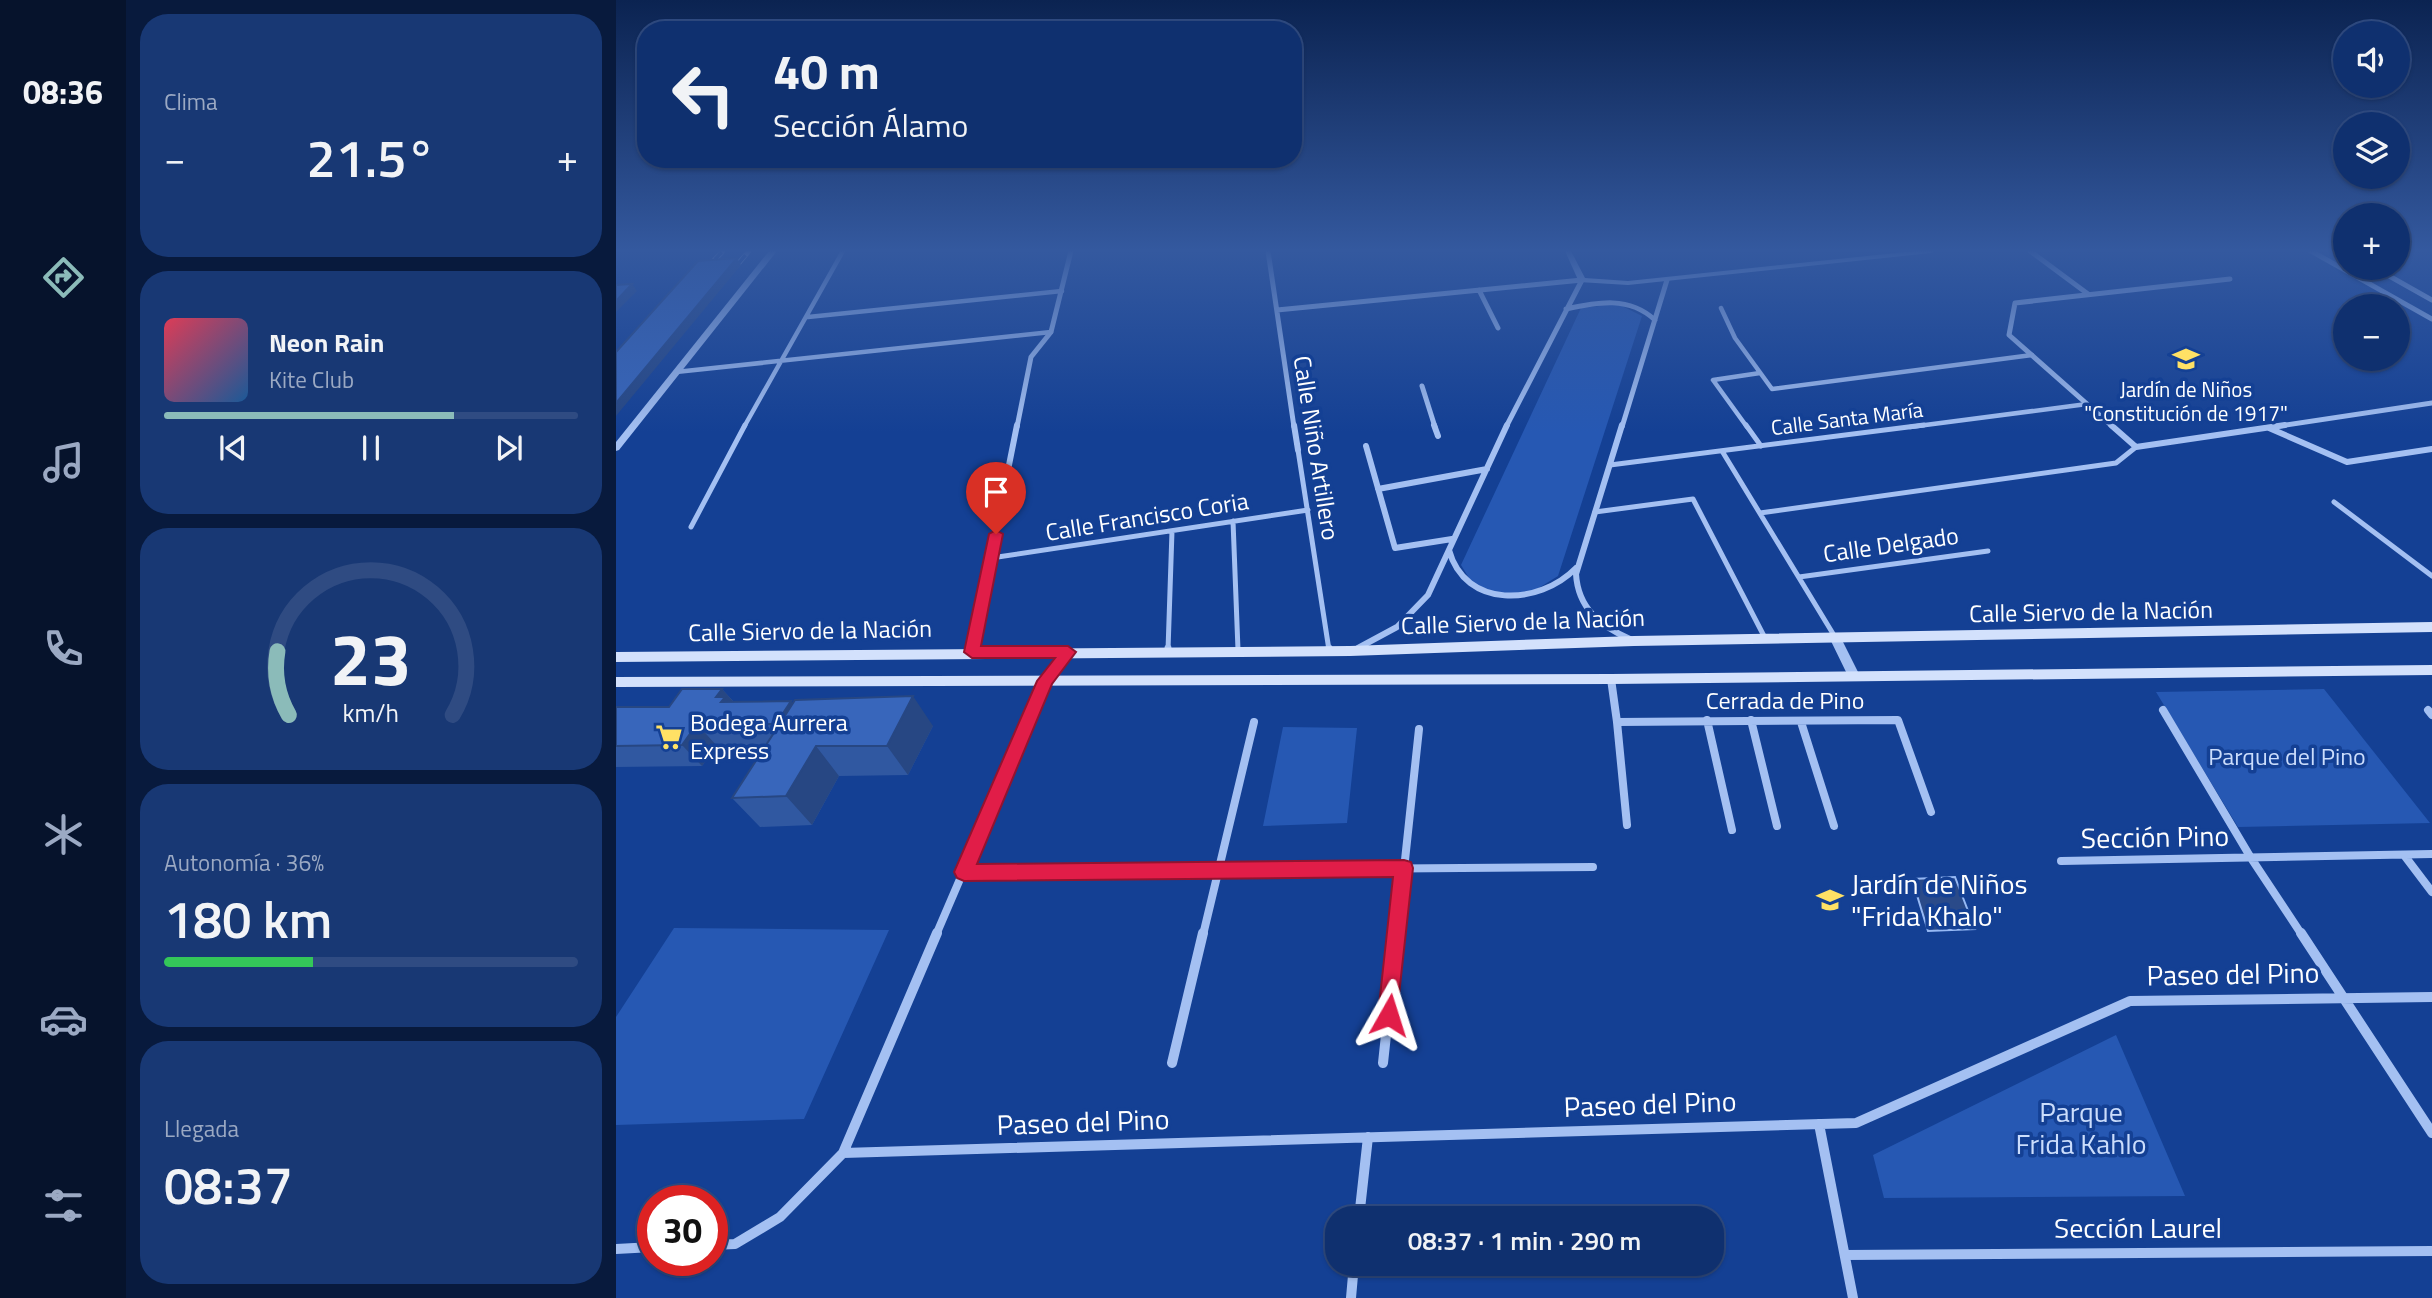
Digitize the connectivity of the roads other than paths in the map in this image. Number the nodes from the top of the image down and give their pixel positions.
1 (724, 312) edge
2 (811, 312) edge
3 (861, 312) edge
4 (1056, 312) edge
5 (1278, 312) edge
6 (1490, 312) edge
7 (1565, 312) edge
8 (1644, 312) edge
9 (1657, 312) edge
10 (1723, 312) edge
11 (2013, 312) edge
12 (808, 317) junction
13 (1655, 320) junction
14 (1498, 328) dead end
15 (1051, 332) junction
16 (2032, 355) junction
17 (782, 360) junction
18 (676, 372) junction
19 (1760, 373) junction
20 (1422, 386) dead end
21 (2432, 403) edge
22 (2087, 404) junction
23 (2267, 427) junction
24 (1438, 436) dead end
25 (1366, 446) dead end
26 (1760, 446) junction
27 (2136, 447) junction
28 (616, 448) edge
29 (2432, 449) edge
30 (1298, 450) joint
31 (1722, 451) junction
32 (1610, 465) junction
33 (1486, 469) junction
34 (1378, 489) junction
35 (2334, 502) dead end
36 (1308, 510) junction
37 (1595, 512) junction
38 (1760, 513) junction
39 (1233, 522) junction
40 (691, 527) dead end
41 (1172, 531) junction
42 (1452, 539) junction
43 (1988, 551) dead end
44 (991, 558) junction
45 (1579, 564) junction
46 (2432, 576) edge
47 (1799, 577) junction
48 (2432, 627) edge
49 (1835, 637) junction
50 (1765, 638) junction
51 (1634, 641) junction
52 (1238, 651) junction
53 (1329, 651) junction
54 (1350, 651) junction
55 (972, 652) junction
56 (1068, 652) junction
57 (1168, 652) junction
58 (616, 657) edge
59 (2432, 670) edge
60 (1854, 676) junction
61 (1611, 679) junction
62 (1045, 681) junction
63 (616, 682) edge
64 (2163, 709) dead end
65 (1707, 720) junction
66 (1751, 720) junction
67 (1254, 722) dead end
68 (1801, 722) junction
69 (1617, 723) junction
70 (1419, 729) dead end
71 (1931, 812) dead end
72 (1627, 825) dead end
73 (1777, 826) dead end
74 (1833, 826) dead end
75 (1732, 830) dead end
76 (2432, 854) edge
77 (2404, 855) junction
78 (2251, 858) junction
79 (2061, 861) dead end
80 (1592, 867) dead end
81 (1404, 868) junction
82 (1218, 870) junction
83 (964, 872) junction
84 (2432, 892) edge
85 (2342, 996) junction
86 (2432, 997) edge
87 (1172, 1063) dead end
88 (1383, 1063) dead end
89 (1819, 1124) junction
90 (2432, 1133) edge
91 (1368, 1137) junction
92 (843, 1153) junction
93 (1360, 1206) edge
94 (728, 1244) edge
95 (637, 1248) edge
96 (616, 1249) edge
97 (2432, 1251) edge
98 (1845, 1255) junction
99 (1353, 1276) edge
100 (1351, 1298) edge
101 (1853, 1298) edge

1 - 18 street
2 - 12 street
3 - 12 street
4 - 15 street
5 - 30 street, Calle Niño Artillero
6 - 14 street
7 - 33 street
8 - 13 street
9 - 13 street
10 - 19 street
11 - 16 street
12 - 17 street
13 - 32 street
15 - 17 street
15 - 44 street
16 - 19 street
16 - 22 street
17 - 18 street
17 - 40 street
18 - 28 street
19 - 26 street
20 - 24 street
21 - 23 street
22 - 26 street, Calle Santa María
22 - 27 street
23 - 27 street
23 - 29 street
25 - 34 street
26 - 31 street, Calle Santa María
27 - 38 street
30 - 36 street, Calle Niño Artillero
31 - 32 street, Calle Santa María
31 - 38 street
32 - 37 street
33 - 34 street
33 - 42 street
34 - 42 street
35 - 46 street
36 - 39 street, Calle Francisco Coria
36 - 53 street, Calle Niño Artillero
37 - 45 street
37 - 50 street
38 - 47 street
39 - 41 street, Calle Francisco Coria
39 - 52 street
41 - 44 street, Calle Francisco Coria
41 - 57 street
42 - 45 street
42 - 54 street
43 - 47 street, Calle Delgado
44 - 55 street
45 - 51 street
47 - 49 street
48 - 49 main road, Calle Siervo de la Nación
49 - 50 main road, Calle Siervo de la Nación
49 - 60 street
50 - 51 main road, Calle Siervo de la Nación
51 - 54 main road, Calle Siervo de la Nación
52 - 53 main road, Calle Siervo de la Nación
52 - 57 main road, Calle Siervo de la Nación
53 - 54 main road, Calle Siervo de la Nación
55 - 56 main road, Calle Siervo de la Nación
55 - 58 main road, Calle Siervo de la Nación
56 - 57 main road, Calle Siervo de la Nación
56 - 62 street
59 - 60 main road, Calle Siervo de la Nación
60 - 61 main road, Calle Siervo de la Nación
61 - 62 main road, Calle Siervo de la Nación
61 - 69 street
62 - 63 main road, Calle Siervo de la Nación
62 - 83 street
64 - 78 street, Sección Pino
65 - 66 street, Cerrada de Pino
65 - 69 street, Cerrada de Pino
65 - 75 street
66 - 68 street, Cerrada de Pino
66 - 73 street
67 - 82 street
68 - 71 street, Cerrada de Pino
68 - 74 street
69 - 72 street
70 - 81 street
76 - 77 street, Sección Pino
77 - 78 street, Sección Pino
77 - 84 street
78 - 79 street, Sección Pino
78 - 85 street, Sección Pino
80 - 81 street
81 - 82 street
81 - 88 street
82 - 83 street
82 - 87 street
83 - 92 street
85 - 86 street, Paseo del Pino
85 - 89 street, Paseo del Pino
85 - 90 street, Sección Pino
89 - 91 street, Paseo del Pino
89 - 98 street
91 - 92 street, Paseo del Pino
91 - 93 street
92 - 94 street
95 - 96 street
97 - 98 street, Sección Laurel
98 - 101 street
99 - 100 street

